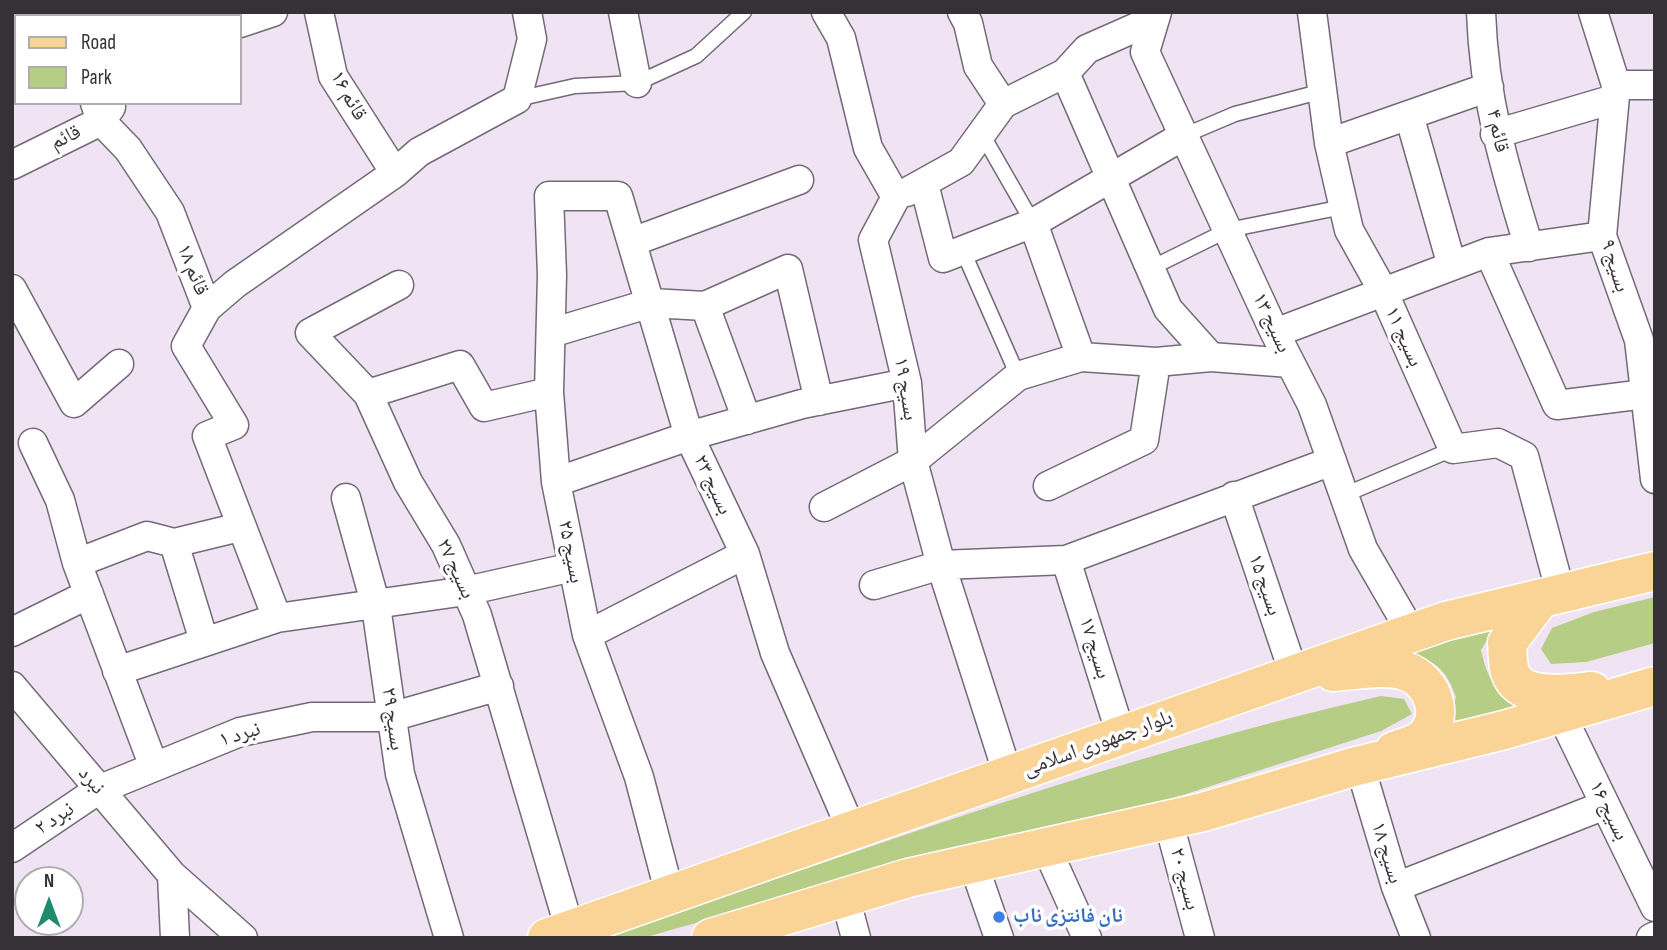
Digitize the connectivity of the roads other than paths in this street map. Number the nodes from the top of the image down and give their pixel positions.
1 (273, 12) edge
2 (319, 12) edge
3 (527, 12) edge
4 (623, 12) edge
5 (744, 12) edge
6 (826, 12) edge
7 (961, 12) edge
8 (1312, 12) edge
9 (1482, 12) edge
10 (1593, 12) edge
11 (1156, 16) edge
12 (242, 22) edge
13 (1065, 72) junction
14 (637, 83) junction
15 (1655, 85) edge
16 (1489, 88) junction
17 (1323, 91) junction
18 (1615, 92) junction
19 (517, 99) junction
20 (1003, 104) junction
21 (103, 109) edge
22 (1409, 115) junction
23 (982, 134) junction
24 (1495, 135) junction
25 (1183, 136) junction
26 (1329, 143) junction
27 (12, 165) edge
28 (395, 173) junction
29 (1112, 179) junction
30 (799, 180) dead end
31 (924, 184) junction
32 (549, 197) joint
33 (896, 197) junction
34 (1343, 207) junction
35 (1033, 223) junction
36 (1228, 230) junction
37 (1602, 236) junction
38 (632, 242) junction
39 (1528, 247) junction
40 (963, 251) junction
41 (1489, 252) junction
42 (1452, 266) junction
43 (1151, 268) junction
44 (399, 285) dead end
45 (12, 289) edge
46 (1383, 291) junction
47 (651, 303) junction
48 (705, 306) junction
49 (208, 308) junction
50 (1643, 316) edge
51 (551, 333) junction
52 (1275, 334) junction
53 (1081, 357) junction
54 (1211, 357) junction
55 (1156, 362) junction
56 (1290, 363) junction
57 (119, 364) dead end
58 (1018, 376) junction
59 (907, 383) junction
60 (549, 392) junction
61 (368, 394) junction
62 (1645, 394) junction
63 (819, 401) junction
64 (747, 420) junction
65 (689, 436) junction
66 (33, 443) dead end
67 (1453, 449) junction
68 (914, 461) junction
69 (1332, 461) junction
70 (1655, 479) edge
71 (556, 482) junction
72 (1048, 486) dead end
73 (1344, 495) junction
74 (1234, 496) junction
75 (346, 498) dead end
76 (824, 507) dead end
77 (240, 527) junction
78 (174, 543) junction
79 (745, 554) junction
80 (1066, 561) junction
81 (77, 563) junction
82 (941, 565) junction
83 (573, 567) junction
84 (1655, 571) edge
85 (874, 585) dead end
86 (466, 591) junction
87 (89, 594) junction
88 (1551, 596) junction
89 (376, 606) junction
90 (277, 618) junction
91 (12, 632) edge
92 (1411, 632) junction
93 (587, 635) junction
94 (204, 641) junction
95 (117, 671) junction
96 (1294, 674) junction
97 (12, 686) edge
98 (499, 686) junction
99 (1655, 686) edge
100 (1561, 714) junction
101 (391, 717) junction
102 (1121, 735) junction
103 (154, 767) junction
104 (1357, 767) junction
105 (1009, 775) junction
106 (98, 790) junction
107 (1605, 805) junction
108 (1168, 820) junction
109 (852, 831) junction
110 (1045, 847) junction
111 (12, 848) edge
112 (973, 863) junction
113 (173, 875) junction
114 (1396, 887) junction
115 (670, 895) junction
116 (845, 897) junction
117 (1655, 907) edge
118 (559, 934) edge
119 (175, 938) edge
120 (243, 938) edge
121 (449, 938) edge
122 (711, 938) edge
123 (856, 938) edge
124 (999, 938) edge
125 (1087, 938) edge
126 (1200, 938) edge
127 (1416, 938) edge

1 - 12 street
2 - 28 street, قائم ۱۶
3 - 19 street
4 - 14 street
5 - 14 lane
6 - 33 street
7 - 20 street
8 - 17 street, بسیج ۱۱
9 - 16 street, قائم ۴
10 - 18 street, بسیج ۹
11 - 13 street
11 - 25 street, بسیج ۱۳
13 - 20 street
13 - 29 street
14 - 19 lane
15 - 18 street
16 - 22 street
16 - 24 street, قائم ۴
17 - 25 lane
17 - 26 street, بسیج ۱۱
18 - 24 street
18 - 37 street, بسیج ۹
19 - 28 street
20 - 23 street
21 - 27 street, قائم
21 - 49 street, قائم ۱۸
22 - 26 street
22 - 42 street
23 - 31 street
23 - 35 lane
24 - 39 street, قائم ۴
25 - 29 street
25 - 36 street, بسیج ۱۳
26 - 34 street, بسیج ۱۱
28 - 49 street
29 - 35 street
29 - 43 street
30 - 38 street
31 - 33 street
31 - 40 street
32 - 38 street, بسیج ۲۳
32 - 51 street, بسیج ۲۵
33 - 59 street, بسیج ۱۹
34 - 36 lane
34 - 46 street, بسیج ۱۱
35 - 40 street
35 - 53 street
36 - 43 lane
36 - 52 street, بسیج ۱۳
37 - 39 street
37 - 50 street, بسیج ۹
38 - 47 street, بسیج ۲۳
39 - 41 street
40 - 58 lane
41 - 42 street
41 - 62 street
42 - 46 street
43 - 54 street
44 - 61 street, بسیج ۲۷
45 - 57 street
46 - 52 street
46 - 67 street, بسیج ۱۱
47 - 48 street
47 - 51 street
47 - 65 street, بسیج ۲۳
48 - 63 street
48 - 64 street
49 - 77 street, قائم ۱۸
50 - 62 street, بسیج ۹
51 - 60 street, بسیج ۲۵
52 - 56 street, بسیج ۱۳
53 - 55 street
53 - 58 street
54 - 55 street
54 - 56 street
55 - 72 street
56 - 69 street, بسیج ۱۳
58 - 68 street
59 - 63 street
59 - 68 street, بسیج ۱۹
60 - 61 street
60 - 71 street, بسیج ۲۵
61 - 86 street, بسیج ۲۷
62 - 70 street, بسیج ۹
63 - 64 street
64 - 65 street
65 - 71 street
65 - 79 street, بسیج ۲۳
66 - 81 street
67 - 73 lane
67 - 88 street
68 - 76 street
68 - 82 street, بسیج ۱۹
69 - 73 street, بسیج ۱۳
69 - 74 street
71 - 83 street, بسیج ۲۵
73 - 92 street, بسیج ۱۳
74 - 80 street
74 - 96 street, بسیج ۱۵
75 - 89 street, بسیج ۲۹
77 - 78 street
77 - 90 street
78 - 81 street
78 - 94 street
79 - 93 street
79 - 109 street, بسیج ۲۳
80 - 82 street
80 - 102 street, بسیج ۱۷
81 - 87 street
82 - 85 street
82 - 105 street, بسیج ۱۹
83 - 86 street
83 - 93 street, بسیج ۲۵
84 - 88 main road, بلوار جمهوری اسلامی
86 - 89 street
86 - 98 street, بسیج ۲۷
87 - 91 street
87 - 95 street
88 - 92 main road, بلوار جمهوری اسلامی
88 - 99 main road
89 - 90 street
89 - 101 street, بسیج ۲۹
90 - 94 street
92 - 96 main road, بلوار جمهوری اسلامی
93 - 115 street, بسیج ۲۵
94 - 95 street
95 - 103 street
96 - 102 main road, بلوار جمهوری اسلامی
96 - 104 main road
97 - 106 street, نبرد
98 - 101 street, نبرد ۱
98 - 118 street, بسیج ۲۷
99 - 100 main road
100 - 104 main road
100 - 107 street, بسیج ۱۶
101 - 103 street, نبرد ۱
101 - 121 street, بسیج ۲۹
102 - 105 main road, بلوار جمهوری اسلامی
103 - 106 street, نبرد ۱
104 - 108 main road
104 - 114 street, بسیج ۱۸
105 - 109 main road, بلوار جمهوری اسلامی
106 - 111 street, نبرد ۲
106 - 113 street, نبرد
107 - 114 street
107 - 117 street, بسیج ۱۶
108 - 110 main road
108 - 126 street, بسیج ۲۰
109 - 115 main road, بلوار جمهوری اسلامی
110 - 112 main road
110 - 125 street
112 - 116 main road
112 - 124 street
113 - 119 street
113 - 120 street, نبرد
114 - 127 street, بسیج ۱۸
115 - 118 main road, بلوار جمهوری اسلامی
116 - 122 main road
116 - 123 street

